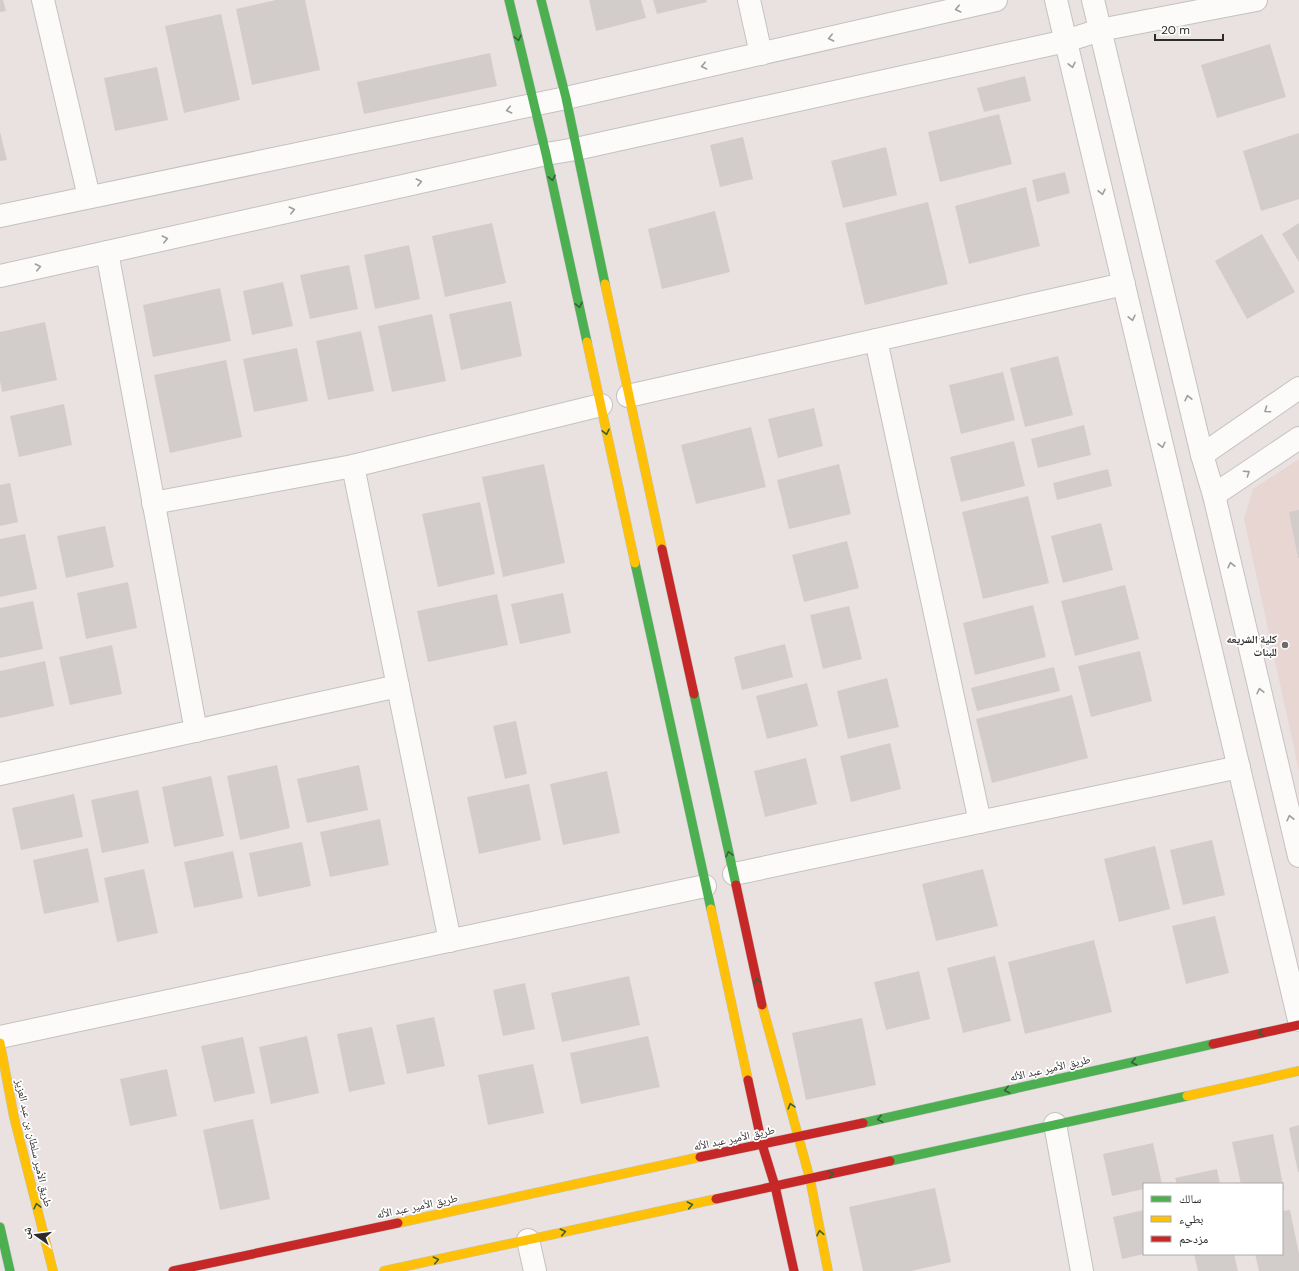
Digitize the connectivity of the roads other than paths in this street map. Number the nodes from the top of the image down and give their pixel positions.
1 (43, 0) edge
2 (509, 0) edge
3 (541, 0) edge
4 (749, 0) edge
5 (996, 0) edge
6 (1056, 0) edge
7 (1093, 0) edge
8 (1256, 0) edge
9 (1100, 30) junction
10 (1066, 41) junction
11 (761, 54) junction
12 (566, 98) junction
13 (534, 105) junction
14 (576, 149) junction
15 (546, 154) junction
16 (89, 197) junction
17 (0, 216) edge
18 (107, 252) junction
19 (0, 276) edge
20 (1124, 284) junction
21 (876, 340) junction
22 (1299, 388) edge
23 (628, 396) junction
24 (600, 405) junction
25 (1299, 438) edge
26 (1202, 455) junction
27 (353, 466) junction
28 (1214, 494) junction
29 (153, 503) junction
30 (398, 686) junction
31 (196, 731) junction
32 (1239, 767) junction
33 (0, 774) edge
34 (980, 822) junction
35 (1299, 856) edge
36 (734, 874) junction
37 (705, 886) junction
38 (450, 941) junction
39 (1299, 1020) edge
40 (1299, 1025) edge
41 (0, 1037) edge
42 (0, 1043) edge
43 (1299, 1071) edge
44 (1055, 1124) junction
45 (799, 1137) junction
46 (762, 1144) junction
47 (810, 1179) junction
48 (775, 1186) junction
49 (0, 1227) edge
50 (528, 1240) junction
51 (10, 1271) edge
52 (53, 1271) edge
53 (173, 1271) edge
54 (384, 1271) edge
55 (535, 1271) edge
56 (794, 1271) edge
57 (828, 1271) edge
58 (1082, 1271) edge

1 - 16 street
2 -> 13 street
3 - 12 street
4 - 11 street
5 -> 11 street
6 - 10 street
7 - 9 street
8 - 9 street
9 - 10 street
26 -> 9 street
10 - 14 street
10 -> 20 street
11 -> 12 street
12 - 13 street
12 - 14 street
13 - 15 street
13 -> 16 street
14 - 15 street
14 - 23 street
18 -> 15 street
15 -> 24 street
16 - 17 street
19 -> 18 street
18 - 29 street
20 - 21 street
20 -> 32 street
21 - 23 street
21 - 34 street
22 -> 26 street
36 -> 23 street
24 - 27 street
24 -> 37 street
28 -> 25 street
26 - 28 street
27 - 29 street
27 - 30 street
35 -> 28 street
29 - 31 street
30 - 31 street
30 - 38 street
31 - 33 street
32 - 34 street
32 - 39 street
34 - 36 street
45 -> 36 street
37 - 38 street
37 - 46 street
38 - 41 street
40 -> 45 street, طريق الأمير عبد الأله
52 -> 42 street, طريق الأمير سلطان بن عبد العزيز
43 - 44 street
47 -> 44 street
44 - 58 street
45 - 46 street, طريق الأمير عبد الأله
45 - 47 street
46 - 48 street
46 - 53 street, طريق الأمير عبد الأله
47 - 48 street
57 -> 47 street
50 -> 48 street
48 - 56 street
49 - 51 street
54 -> 50 street
50 - 55 street

